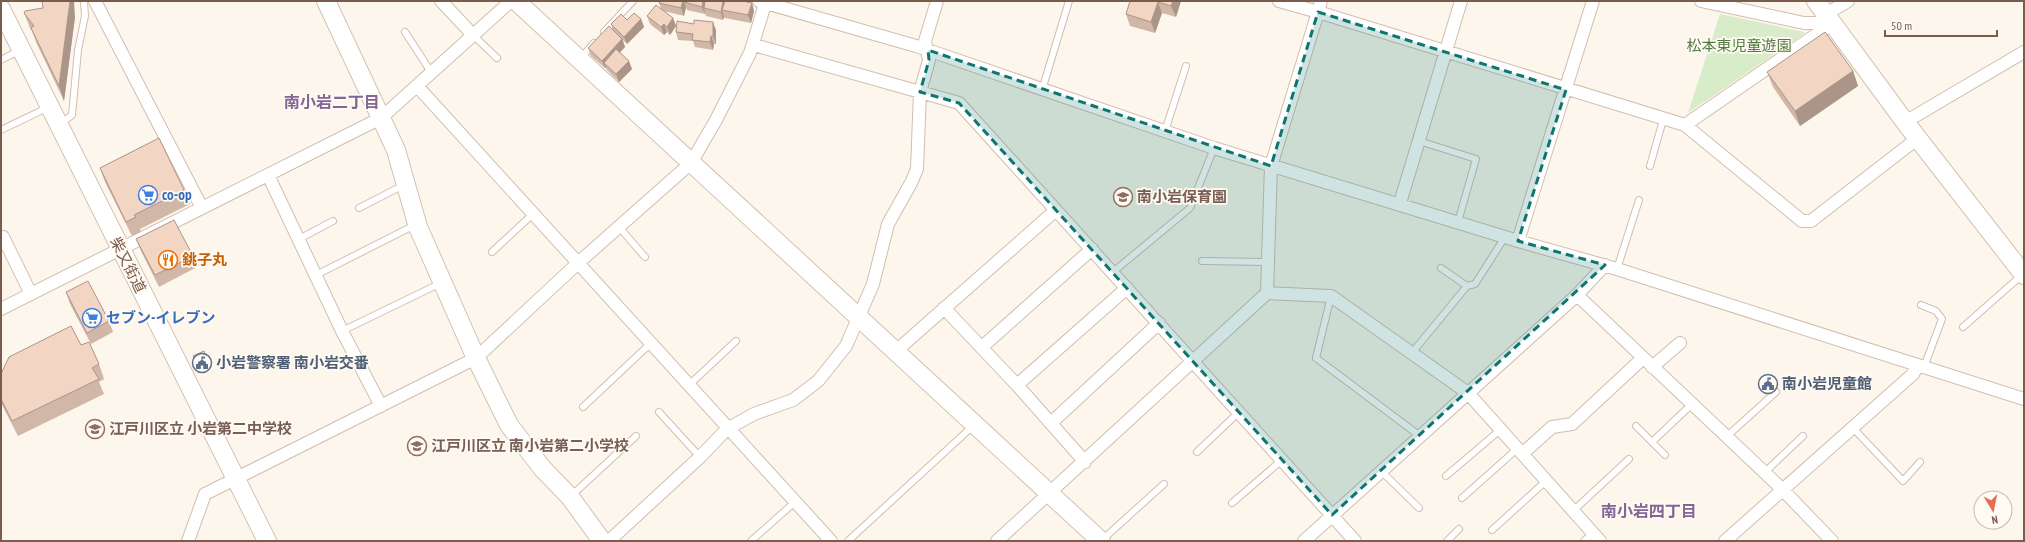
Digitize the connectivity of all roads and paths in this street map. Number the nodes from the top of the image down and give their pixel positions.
1 (84, 1) edge
2 (95, 1) edge
3 (326, 1) edge
4 (441, 1) edge
5 (511, 1) edge
6 (516, 1) edge
7 (633, 1) edge
8 (937, 1) edge
9 (1068, 1) edge
10 (1279, 1) edge
11 (1461, 1) edge
12 (1593, 1) edge
13 (1701, 1) edge
14 (1848, 1) edge
15 (764, 2) edge
16 (1319, 7) edge
17 (1, 9) edge
18 (1825, 13) edge
19 (405, 32) dead end
20 (473, 35) junction
21 (754, 45) junction
22 (21, 50) junction
23 (928, 50) junction
24 (1446, 52) junction
25 (2024, 52) edge
26 (496, 58) dead end
27 (580, 59) junction
28 (1, 60) edge
29 (1186, 66) dead end
30 (431, 72) junction
31 (417, 86) junction
32 (1042, 90) junction
33 (1566, 90) junction
34 (920, 92) junction
35 (50, 107) junction
36 (381, 118) junction
37 (1663, 120) junction
38 (1905, 122) junction
39 (59, 124) junction
40 (1685, 125) junction
41 (1, 130) edge
42 (1165, 131) junction
43 (1918, 138) junction
44 (1419, 140) junction
45 (1214, 148) junction
46 (691, 163) junction
47 (1271, 166) junction
48 (1650, 166) dead end
49 (268, 176) junction
50 (405, 184) junction
51 (1639, 200) dead end
52 (1400, 203) junction
53 (202, 208) junction
54 (359, 208) dead end
55 (1056, 210) junction
56 (533, 214) junction
57 (333, 221) dead end
58 (1458, 222) junction
59 (417, 224) junction
60 (619, 227) junction
61 (1506, 236) junction
62 (3, 237) dead end
63 (299, 239) junction
64 (1518, 240) junction
65 (1092, 249) junction
66 (120, 250) junction
67 (492, 252) dead end
68 (645, 257) dead end
69 (1202, 261) dead end
70 (1269, 262) junction
71 (578, 263) junction
72 (1605, 265) junction
73 (1441, 268) dead end
74 (1617, 269) junction
75 (1113, 272) junction
76 (2023, 274) edge
77 (316, 275) junction
78 (443, 282) junction
79 (1467, 286) junction
80 (1127, 288) junction
81 (1267, 293) junction
82 (31, 294) junction
83 (1577, 295) junction
84 (1331, 296) junction
85 (1921, 305) dead end
86 (944, 308) junction
87 (1, 309) edge
88 (859, 317) junction
89 (1159, 323) junction
90 (1963, 327) dead end
91 (342, 331) junction
92 (736, 341) dead end
93 (1680, 343) dead end
94 (650, 344) junction
95 (982, 347) junction
96 (896, 351) junction
97 (1411, 354) junction
98 (476, 358) junction
99 (1643, 358) junction
100 (1194, 361) junction
101 (1921, 366) junction
102 (1652, 367) junction
103 (1017, 385) junction
104 (688, 386) junction
105 (1776, 392) dead end
106 (1468, 393) junction
107 (2024, 399) edge
108 (1692, 404) junction
109 (381, 406) junction
110 (583, 407) dead end
111 (659, 412) dead end
112 (1239, 412) junction
113 (1051, 423) junction
114 (974, 425) junction
115 (1636, 426) dead end
116 (1853, 428) junction
117 (727, 429) junction
118 (1500, 430) junction
119 (636, 436) dead end
120 (1420, 436) junction
121 (1803, 436) dead end
122 (1726, 437) junction
123 (1652, 442) junction
124 (1197, 452) dead end
125 (1520, 452) junction
126 (1665, 455) dead end
127 (700, 457) junction
128 (1629, 459) dead end
129 (1282, 460) junction
130 (1085, 462) junction
131 (1920, 462) dead end
132 (1381, 471) junction
133 (1764, 473) junction
134 (1446, 476) dead end
135 (237, 479) junction
136 (1546, 481) junction
137 (1164, 484) dead end
138 (1782, 490) junction
139 (1050, 494) junction
140 (570, 497) junction
141 (1462, 498) dead end
142 (795, 502) junction
143 (1232, 503) dead end
144 (1419, 508) dead end
145 (1573, 511) junction
146 (1332, 515) junction
147 (1459, 529) dead end
148 (1492, 530) dead end
149 (1592, 538) edge
150 (188, 541) edge
151 (268, 541) edge
152 (602, 541) edge
153 (609, 541) edge
154 (752, 541) edge
155 (830, 541) edge
156 (848, 541) edge
157 (998, 541) edge
158 (1101, 541) edge
159 (1304, 541) edge
160 (1355, 541) edge
161 (1447, 541) edge
162 (1725, 541) edge
163 (1832, 541) edge

1 - 39 lane
2 - 53 street
3 - 36 street
4 - 20 street
5 - 20 street
6 - 27 street
7 - 27 lane
8 - 23 street
9 - 32 lane
10 - 16 street
11 - 24 street
12 - 33 street
13 - 18 street
14 - 18 street
15 - 21 street
15 - 23 street
16 - 24 street
16 - 47 street
17 - 22 street, 柴又街道
18 - 38 street
18 - 40 street
19 - 30 lane
20 - 26 lane
20 - 30 street
21 - 34 street
21 - 46 street
22 - 28 lane
22 - 35 street, 柴又街道
23 - 32 street
23 - 34 street
24 - 33 street
24 - 44 street
25 - 38 street
27 - 46 street
29 - 42 lane
30 - 31 street
31 - 36 street
31 - 56 street
32 - 42 street
33 - 37 street
33 - 64 street
34 - 55 street
34 - 88 street
35 - 39 street, 柴又街道
35 - 41 lane
36 - 49 street
36 - 50 street
37 - 40 street
37 - 48 lane
38 - 43 street
39 - 66 street, 柴又街道
40 - 43 street
42 - 45 street
43 - 76 street
44 - 52 street
44 - 58 lane
45 - 47 street
45 - 75 lane
46 - 60 street
46 - 88 street
47 - 52 street
47 - 70 street
49 - 53 street
49 - 63 street
50 - 54 lane
50 - 59 street
51 - 74 lane
52 - 58 street
53 - 66 street
55 - 65 street
55 - 86 street
56 - 67 lane
56 - 71 street
57 - 63 lane
58 - 61 street
59 - 77 lane
59 - 78 street
60 - 68 lane
60 - 71 street
61 - 64 street
61 - 79 lane
62 - 82 street
63 - 77 street
64 - 72 street
65 - 75 street
65 - 95 street
66 - 82 street
66 - 135 street, 柴又街道
69 - 70 lane
70 - 81 street
71 - 94 street
71 - 98 street
72 - 74 street
72 - 83 street
73 - 79 lane
74 - 101 street
75 - 80 street
76 - 90 lane
77 - 91 street
78 - 91 lane
78 - 98 street
79 - 97 lane
80 - 89 street
80 - 103 street
81 - 84 street
81 - 100 street
82 - 87 street
83 - 99 street
83 - 106 street
84 - 97 street
84 - 120 lane
85 - 101 lane
86 - 95 street
86 - 96 street
88 - 96 street
88 - 117 street
89 - 100 street
89 - 113 street
91 - 109 street
92 - 104 lane
93 - 102 street
94 - 104 street
94 - 110 lane
95 - 103 street
96 - 114 street
97 - 106 street
98 - 109 street
98 - 140 street
99 - 102 street
99 - 125 street
100 - 112 street
100 - 130 street
101 - 107 street
101 - 116 street
102 - 108 street
103 - 113 street
104 - 117 street
105 - 122 lane
106 - 118 street
106 - 120 street
108 - 122 street
108 - 123 lane
109 - 135 street
111 - 127 lane
112 - 124 lane
112 - 129 street
113 - 130 street
114 - 139 street
114 - 156 lane
115 - 123 lane
116 - 131 lane
116 - 138 street
117 - 127 street
117 - 142 street
118 - 125 street
118 - 134 lane
119 - 140 lane
120 - 132 street
121 - 133 lane
122 - 133 street
123 - 126 lane
125 - 136 street
125 - 141 lane
127 - 153 street
128 - 145 lane
129 - 143 lane
129 - 146 street
130 - 139 street
132 - 144 lane
132 - 146 street
133 - 138 street
135 - 150 street
135 - 151 street, 柴又街道
136 - 145 street
136 - 148 lane
137 - 158 lane
138 - 162 street
138 - 163 street
139 - 157 street
139 - 158 street
140 - 152 street
142 - 154 lane
142 - 155 street
145 - 149 street
146 - 159 street
146 - 160 street
147 - 161 lane

